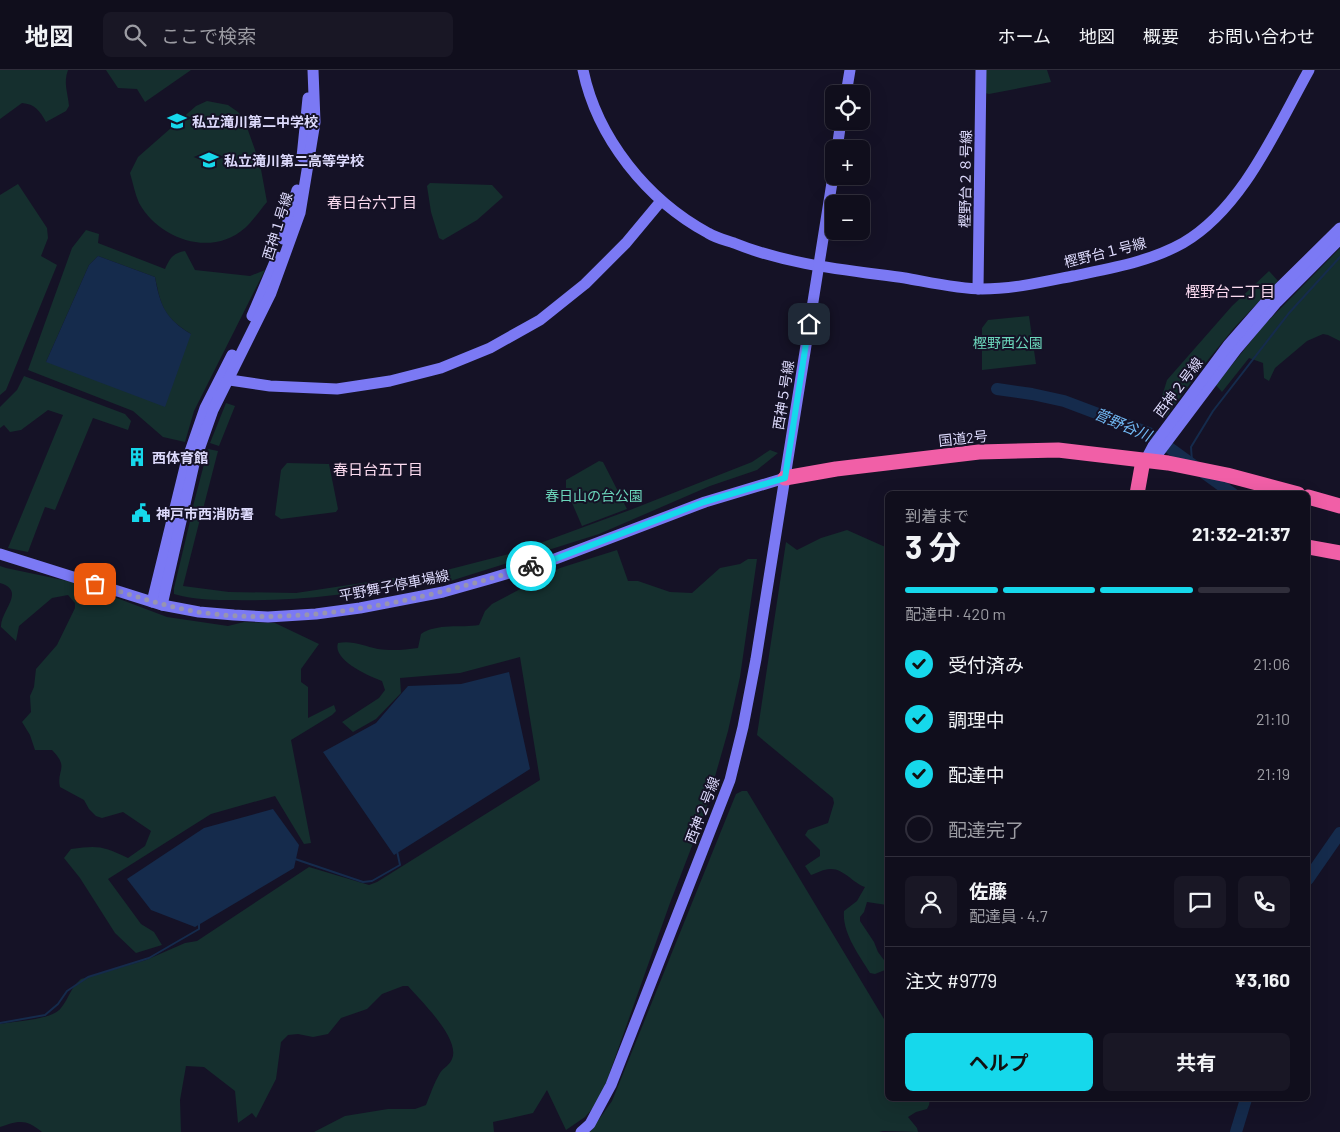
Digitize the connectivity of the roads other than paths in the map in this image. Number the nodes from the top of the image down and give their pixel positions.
1 (307, 70) edge
2 (313, 70) edge
3 (583, 70) edge
4 (850, 70) edge
5 (981, 70) edge
6 (1309, 70) edge
7 (848, 85) edge
8 (831, 185) edge
9 (661, 201) junction
10 (1340, 228) edge
11 (1340, 239) edge
12 (818, 265) junction
13 (978, 289) junction
14 (224, 379) junction
15 (1167, 435) junction
16 (1161, 453) junction
17 (1145, 461) junction
18 (785, 478) junction
19 (1138, 491) edge
20 (1287, 491) edge
21 (1310, 498) edge
22 (1340, 506) edge
23 (1310, 548) edge
24 (1340, 553) edge
25 (0, 554) edge
26 (157, 603) junction
27 (580, 1132) edge

1 - 14 street, 西神１号線
2 - 14 street, 西神１号線
3 - 9 street, 樫野台１号線
4 - 7 street
5 - 13 street, 樫野台２８号線
6 - 13 street, 樫野台１号線
8 - 12 street, 西神５号線
9 - 12 street, 樫野台１号線
9 - 14 street
10 - 15 street, 西神２号線
11 - 15 street, 西神２号線
12 - 13 street, 樫野台１号線
12 - 18 street, 西神５号線
14 - 26 street
15 - 16 street, 西神２号線
16 - 17 highway, 国道2号
16 - 17 street, 西神２号線
16 - 20 highway, 国道2号
17 - 18 highway, 国道2号
17 - 19 highway
18 - 26 street, 平野舞子停車場線
18 - 27 street, 西神２号線
21 - 22 highway
23 - 24 highway
25 - 26 street, 平野舞子停車場線

